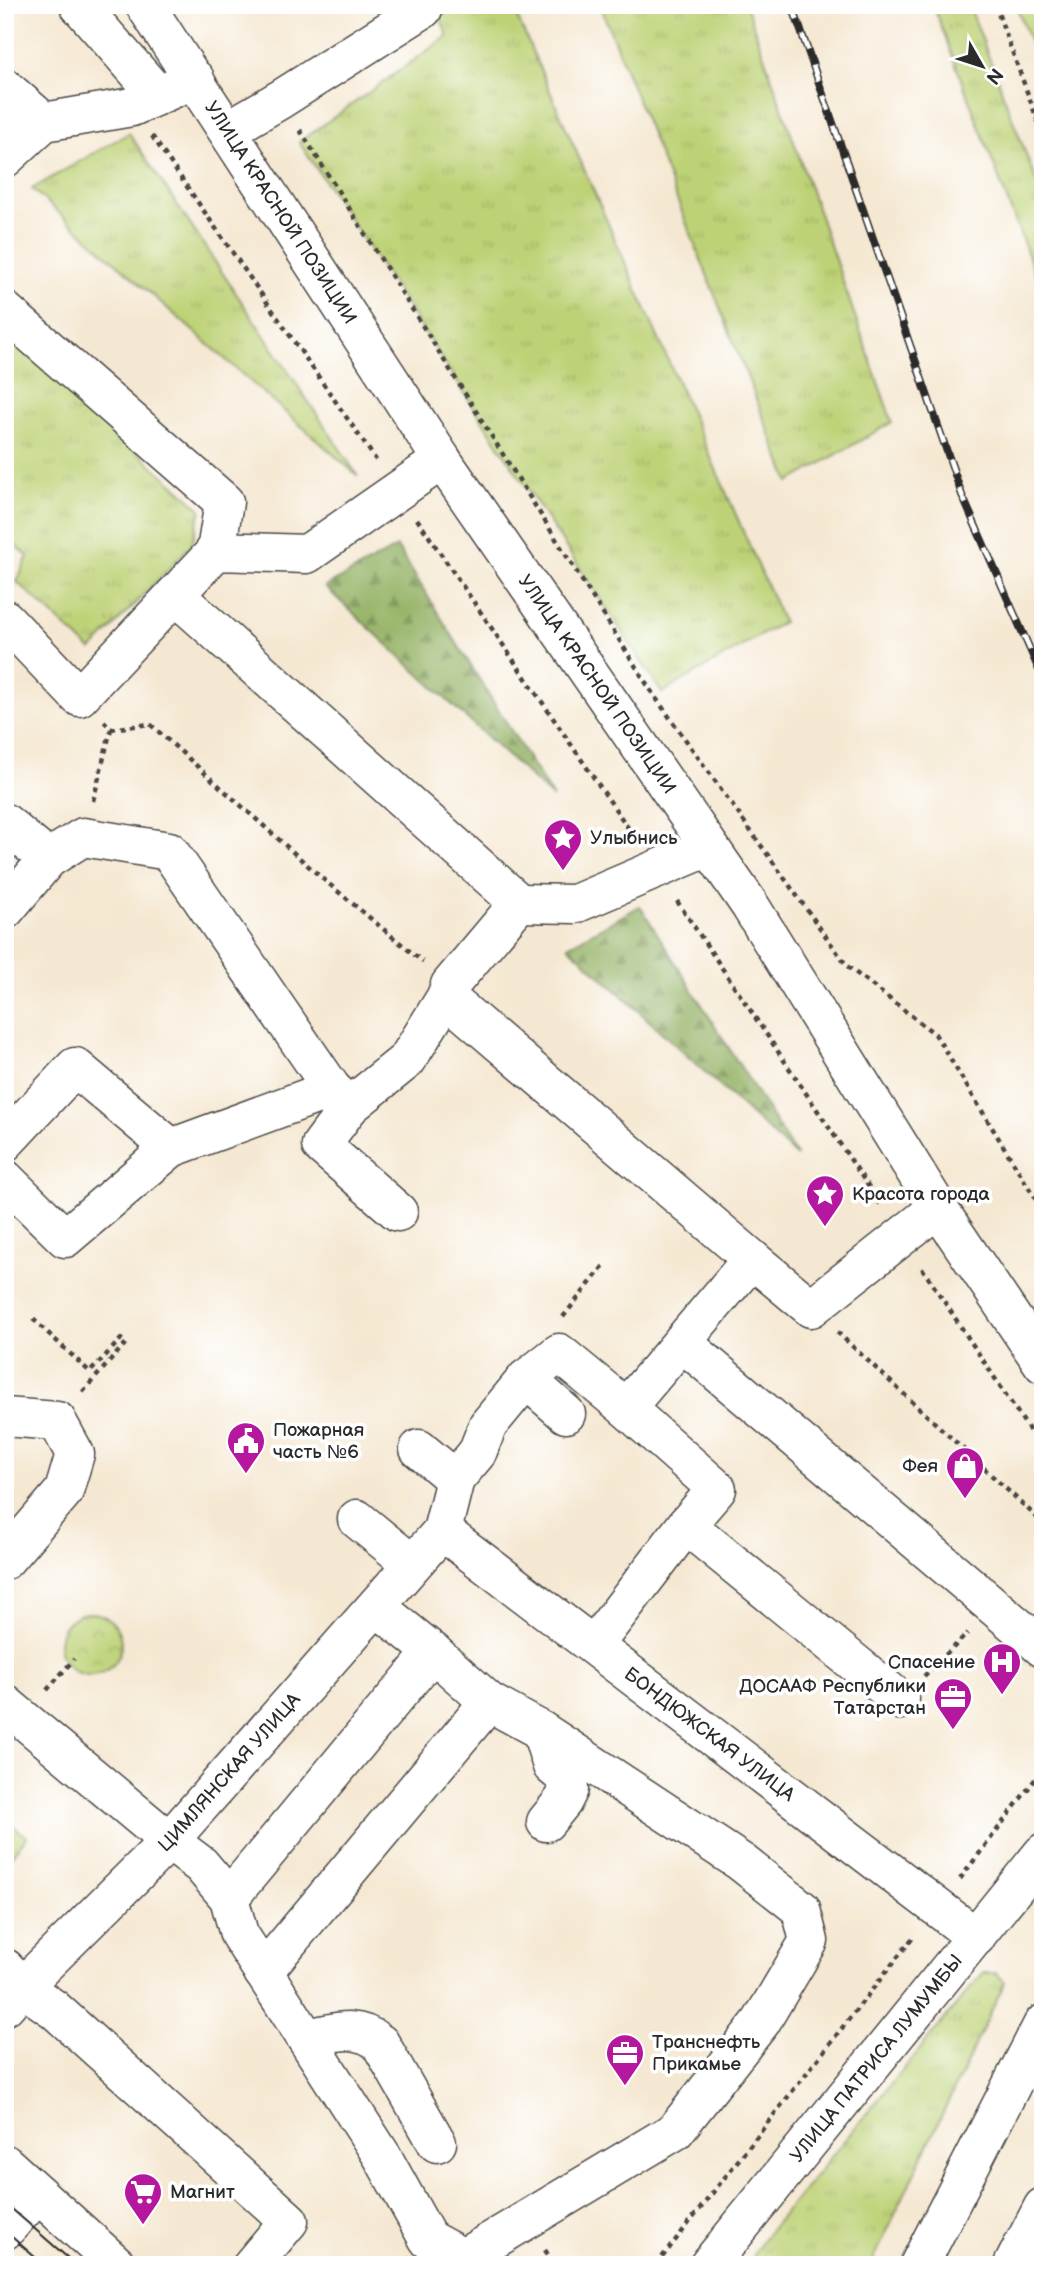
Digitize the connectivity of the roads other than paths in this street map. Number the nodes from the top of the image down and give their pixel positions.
1 (79, 5) edge
2 (145, 5) edge
3 (421, 5) edge
4 (195, 79) junction
5 (5, 88) edge
6 (145, 101) junction
7 (44, 122) junction
8 (228, 130) junction
9 (5, 158) edge
10 (5, 311) edge
11 (442, 460) junction
12 (216, 551) junction
13 (176, 595) junction
14 (5, 619) edge
15 (5, 823) edge
16 (709, 846) junction
17 (48, 859) junction
18 (519, 903) junction
19 (5, 911) edge
20 (448, 991) junction
21 (341, 1097) junction
22 (5, 1142) edge
23 (171, 1148) junction
24 (5, 1179) edge
25 (938, 1208) junction
26 (398, 1212) dead end
27 (752, 1259) junction
28 (683, 1343) junction
29 (1043, 1364) edge
30 (526, 1379) junction
31 (626, 1408) junction
32 (566, 1414) dead end
33 (5, 1417) edge
34 (419, 1449) dead end
35 (455, 1479) junction
36 (357, 1519) dead end
37 (442, 1531) junction
38 (672, 1534) junction
39 (5, 1560) edge
40 (412, 1564) junction
41 (377, 1607) junction
42 (594, 1645) junction
43 (1043, 1648) edge
44 (433, 1652) junction
45 (900, 1700) road end
46 (489, 1702) junction
47 (5, 1704) edge
48 (542, 1731) junction
49 (546, 1822) dead end
50 (169, 1841) junction
51 (1043, 1853) edge
52 (229, 1898) junction
53 (976, 1937) junction
54 (263, 1972) junction
55 (11, 1987) edge
56 (1043, 2024) edge
57 (306, 2038) junction
58 (437, 2143) dead end
59 (5, 2164) edge
60 (38, 2194) junction
61 (1043, 2207) edge
62 (5, 2230) edge
63 (117, 2265) edge
64 (251, 2265) edge
65 (709, 2265) edge
66 (919, 2265) edge
67 (1013, 2265) edge

1 - 6 street
2 - 4 street, УЛИЦА КРАСНОЙ ПОЗИЦИИ
3 - 8 street
4 - 6 street
4 - 8 street, УЛИЦА КРАСНОЙ ПОЗИЦИИ
5 - 7 street
6 - 7 street
7 - 9 street
8 - 11 street, УЛИЦА КРАСНОЙ ПОЗИЦИИ
10 - 12 street
11 - 12 street
11 - 16 street, УЛИЦА КРАСНОЙ ПОЗИЦИИ
12 - 13 street
13 - 14 street
13 - 18 street
15 - 17 street
16 - 18 street
16 - 25 street, УЛИЦА КРАСНОЙ ПОЗИЦИИ
17 - 19 street
17 - 21 street
18 - 20 street
20 - 21 street
20 - 27 street
21 - 23 street
21 - 26 street
22 - 23 street
23 - 24 street
25 - 27 street
25 - 29 street, УЛИЦА КРАСНОЙ ПОЗИЦИИ
27 - 28 street
28 - 31 street
28 - 43 street
30 - 31 street
30 - 32 street
30 - 35 street
31 - 38 street
33 - 39 street
34 - 35 street
35 - 37 street
36 - 40 street
37 - 40 street, ЦИМЛЯНСКАЯ УЛИЦА
37 - 42 street, БОНДЮЖСКАЯ УЛИЦА
38 - 42 street
38 - 45 street
40 - 41 street, ЦИМЛЯНСКАЯ УЛИЦА
41 - 44 street
41 - 50 street, ЦИМЛЯНСКАЯ УЛИЦА
42 - 53 street, БОНДЮЖСКАЯ УЛИЦА
44 - 46 street
44 - 52 street
46 - 48 street
46 - 54 street
47 - 50 street
48 - 49 street
48 - 57 street
50 - 52 street
50 - 55 street, ЦИМЛЯНСКАЯ УЛИЦА
51 - 53 street, УЛИЦА ПАТРИСА ЛУМУМБЫ
52 - 54 street
53 - 65 street, УЛИЦА ПАТРИСА ЛУМУМБЫ
54 - 57 street
55 - 64 street
56 - 66 street
57 - 58 street
59 - 60 street
60 - 62 street
60 - 63 street
61 - 67 street

